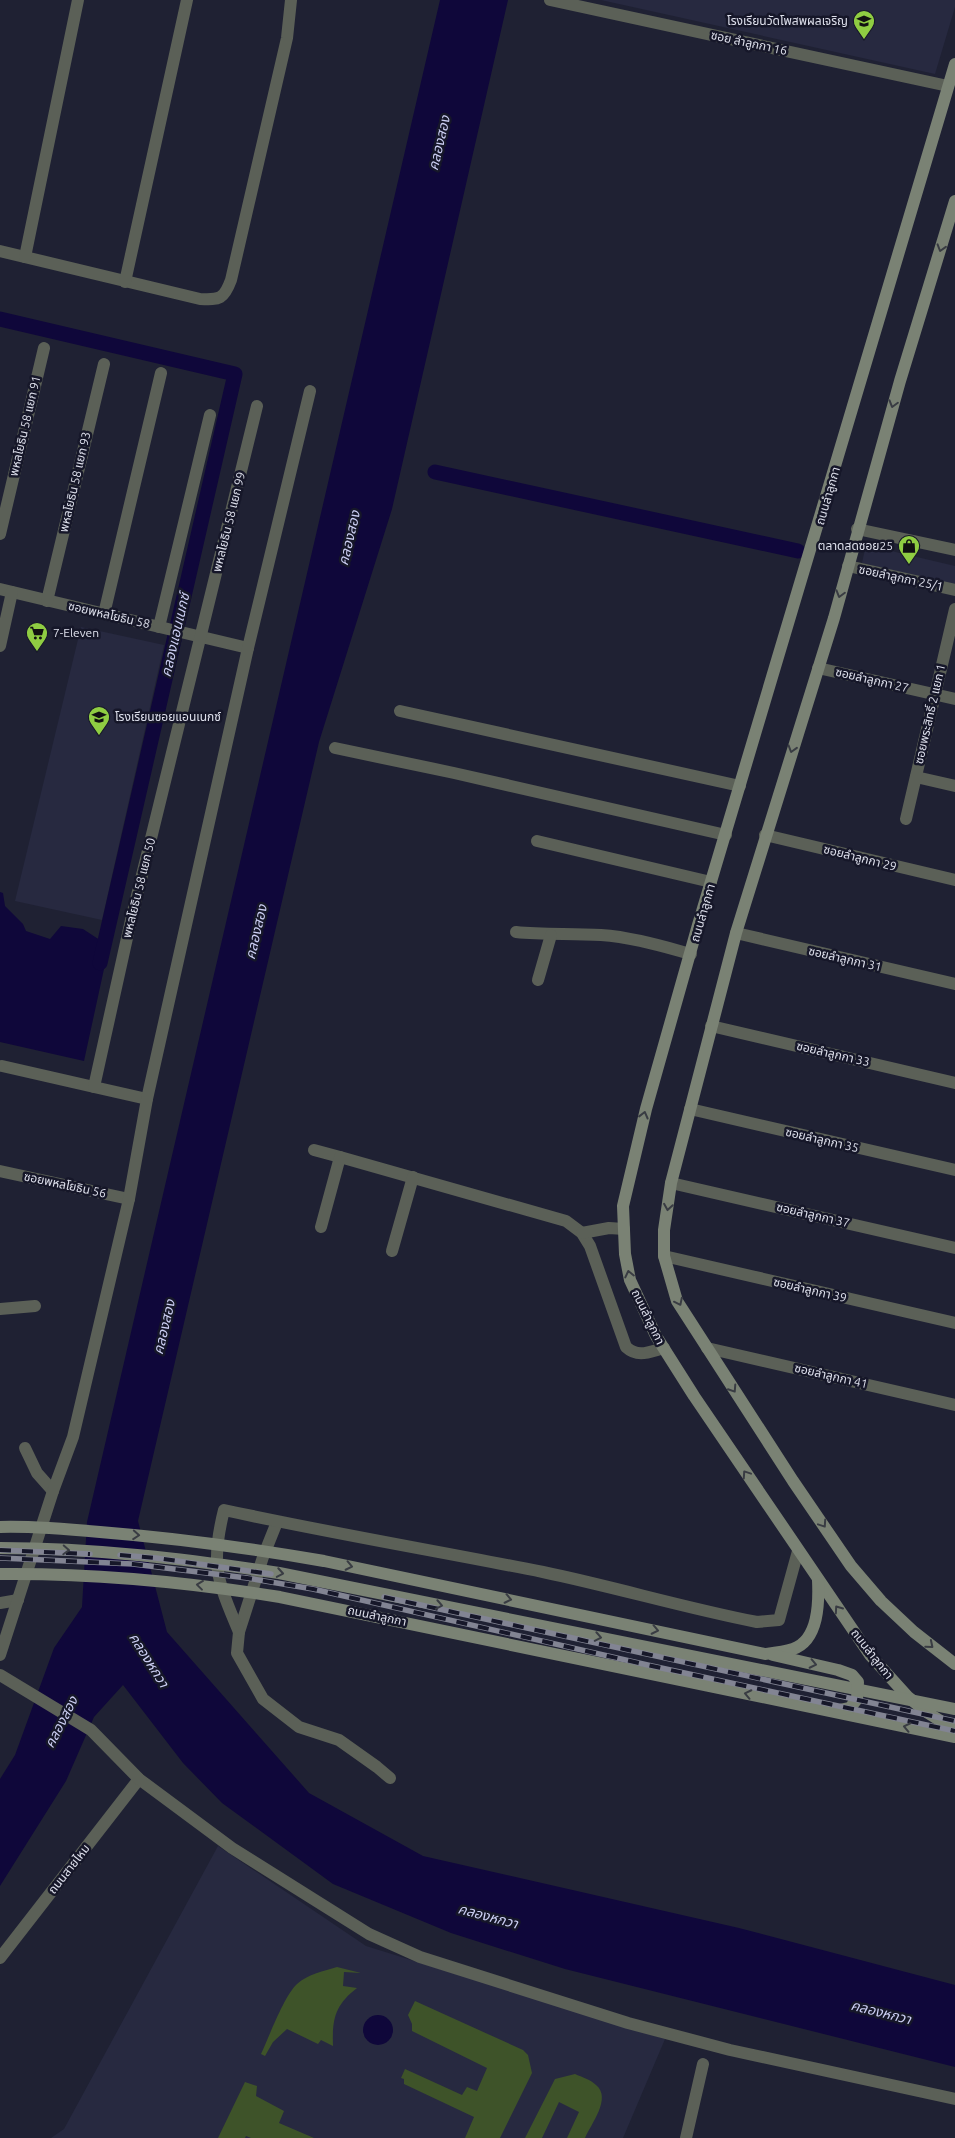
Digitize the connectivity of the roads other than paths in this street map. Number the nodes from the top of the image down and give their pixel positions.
1 (78, 0) edge
2 (187, 0) edge
3 (291, 0) edge
4 (550, 0) edge
5 (955, 64) edge
6 (948, 86) junction
7 (955, 202) edge
8 (0, 251) edge
9 (25, 257) junction
10 (125, 282) junction
11 (44, 348) dead end
12 (104, 364) dead end
13 (161, 373) dead end
14 (310, 391) dead end
15 (257, 406) dead end
16 (210, 415) dead end
17 (857, 529) junction
18 (0, 534) edge
19 (955, 550) edge
20 (848, 566) junction
21 (955, 590) edge
22 (6, 591) edge
23 (47, 601) junction
24 (955, 609) edge
25 (104, 614) junction
26 (164, 628) junction
27 (201, 637) junction
28 (0, 646) edge
29 (248, 648) junction
30 (818, 668) junction
31 (934, 695) junction
32 (955, 699) edge
33 (400, 711) dead end
34 (335, 748) dead end
35 (916, 777) junction
36 (740, 786) junction
37 (955, 786) edge
38 (906, 819) dead end
39 (726, 835) junction
40 (765, 835) junction
41 (537, 841) dead end
42 (955, 880) edge
43 (711, 882) junction
44 (516, 932) dead end
45 (736, 933) junction
46 (551, 935) junction
47 (691, 954) junction
48 (538, 980) dead end
49 (955, 984) edge
50 (711, 1026) junction
51 (2, 1066) dead end
52 (955, 1083) edge
53 (94, 1086) junction
54 (147, 1099) junction
55 (690, 1109) junction
56 (314, 1150) dead end
57 (340, 1157) junction
58 (955, 1170) edge
59 (0, 1171) edge
60 (413, 1177) junction
61 (671, 1183) junction
62 (129, 1199) junction
63 (320, 1227) dead end
64 (624, 1229) junction
65 (582, 1233) junction
66 (955, 1248) edge
67 (392, 1251) dead end
68 (664, 1256) junction
69 (35, 1306) dead end
70 (0, 1309) edge
71 (955, 1323) edge
72 (664, 1348) junction
73 (707, 1348) junction
74 (955, 1405) edge
75 (25, 1448) dead end
76 (53, 1491) junction
77 (278, 1522) junction
78 (0, 1527) edge
79 (0, 1548) edge
80 (798, 1552) junction
81 (0, 1574) edge
82 (818, 1580) junction
83 (18, 1600) junction
84 (0, 1603) edge
85 (239, 1632) junction
86 (766, 1654) junction
87 (0, 1655) edge
88 (955, 1664) edge
89 (0, 1675) edge
90 (955, 1709) edge
91 (833, 1712) junction
92 (955, 1730) edge
93 (955, 1737) edge
94 (390, 1778) dead end
95 (139, 1779) junction
96 (0, 1958) edge
97 (703, 2064) dead end
98 (955, 2099) edge
99 (686, 2138) edge

1 - 9 street
2 - 10 street
3 - 10 street
4 - 6 street, ซอย ลำลูกกา 16
5 - 6 main road, ถนนลำลูกกา
6 - 36 main road, ถนนลำลูกกา
7 -> 17 main road
8 - 9 street
9 - 10 street
11 - 18 street, พหลโยธิน 58 แยก 91
12 - 23 street, พหลโยธิน 58 แยก 93
13 - 25 street
14 - 29 street
15 - 27 street, พหลโยธิน 58 แยก 99
16 - 26 street
17 - 19 street
17 - 20 main road
20 - 21 street, ซอยลำลูกกา 25/1
20 -> 30 main road
22 - 23 street, ซอยพหลโยธิน 58
22 - 28 street
23 - 25 street, ซอยพหลโยธิน 58
24 - 31 street, ซอยพระสิทธิ์ 2 แยก 1
25 - 26 street, ซอยพหลโยธิน 58
26 - 27 street, ซอยพหลโยธิน 58
27 - 29 street, ซอยพหลโยธิน 58
27 - 53 street, พหลโยธิน 58 แยก 50
29 - 54 street
30 - 31 street, ซอยลำลูกกา 27
30 -> 40 main road
31 - 32 street, ซอยลำลูกกา 27
31 - 35 street, ซอยพระสิทธิ์ 2 แยก 1
33 - 36 street
34 - 39 street
35 - 37 street
35 - 38 street, ซอยพระสิทธิ์ 2 แยก 1
36 - 39 main road, ถนนลำลูกกา
39 - 43 main road, ถนนลำลูกกา
40 - 42 street, ซอยลำลูกกา 29
40 - 45 main road
41 - 43 street
43 - 47 main road, ถนนลำลูกกา
44 - 46 street
45 - 49 street, ซอยลำลูกกา 31
45 - 50 main road
46 - 47 street
46 - 48 street
64 -> 47 main road, ถนนลำลูกกา
50 - 52 street, ซอยลำลูกกา 33
50 - 55 main road
51 - 53 street
53 - 54 street
54 - 62 street
55 - 58 street, ซอยลำลูกกา 35
55 - 61 main road
56 - 57 street
57 - 60 street
57 - 63 street
59 - 62 street, ซอยพหลโยธิน 56
60 - 65 street
60 - 67 street
61 - 66 street, ซอยลำลูกกา 37
61 -> 68 main road
62 - 76 street
64 - 65 street
72 -> 64 main road, ถนนลำลูกกา
65 - 72 street
68 - 71 street, ซอยลำลูกกา 39
68 -> 73 main road
69 - 70 street
80 -> 72 main road, ถนนลำลูกกา
73 - 74 street, ซอยลำลูกกา 41
73 -> 88 main road
75 - 76 street
76 - 83 street
77 - 80 street
77 - 85 street
77 - 85 street
78 -> 86 main road
79 -> 90 main road, ถนนลำลูกกา
80 - 82 main road, ถนนลำลูกกา
91 -> 81 main road, ถนนลำลูกกา
82 - 86 main road
92 -> 82 main road, ถนนลำลูกกา
83 - 84 street
83 - 87 street
85 - 94 street
86 -> 91 main road
89 - 95 street
93 -> 91 main road, ถนนลำลูกกา
95 - 96 street, ถนนสายไหม
95 - 98 street
97 - 99 street

